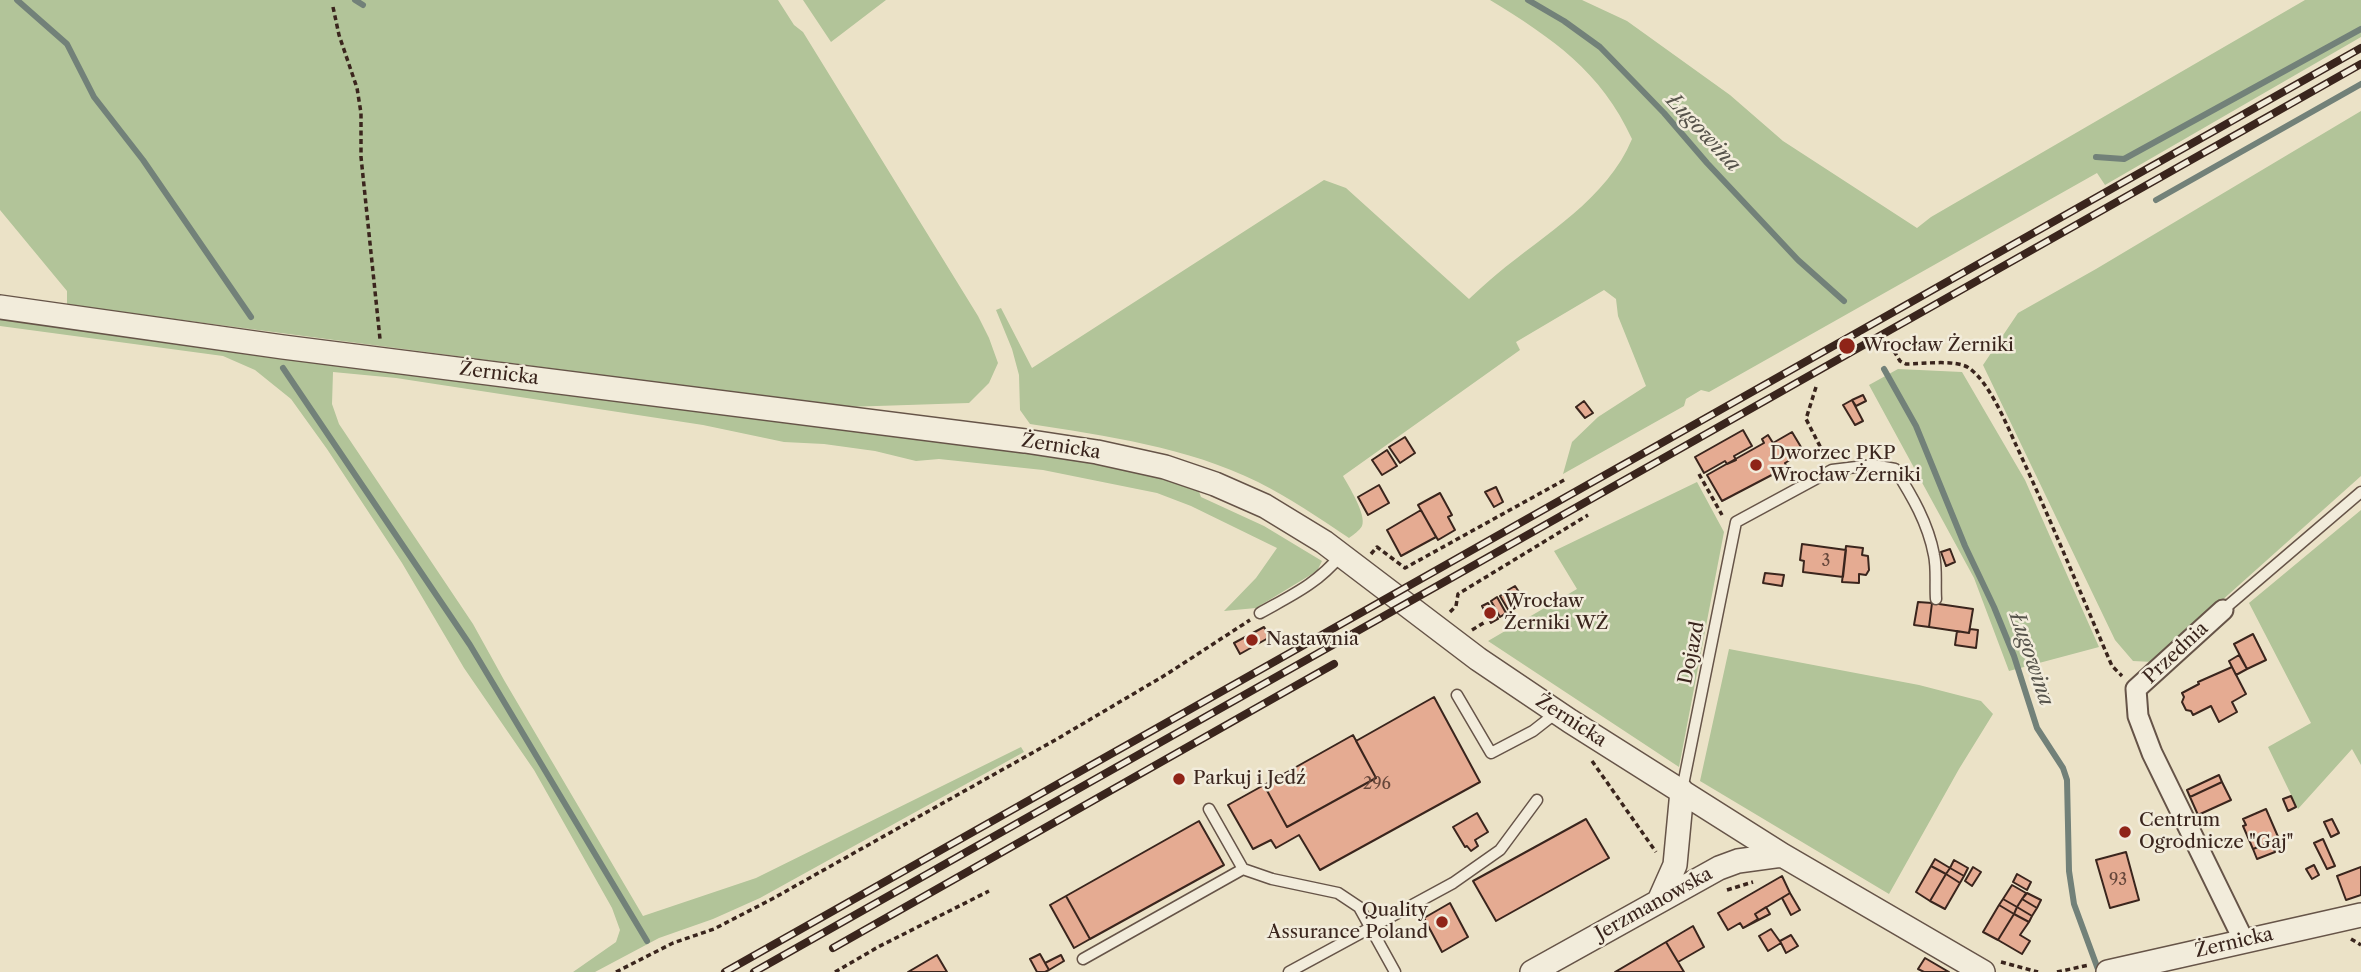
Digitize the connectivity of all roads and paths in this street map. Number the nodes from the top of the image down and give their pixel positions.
1 (333, 7) dead end
2 (0, 307) edge
3 (1894, 351) dead end
4 (380, 359) junction
5 (1816, 387) dead end
6 (1832, 470) junction
7 (1699, 474) dead end
8 (1566, 479) dead end
9 (2361, 492) edge
10 (1588, 515) dead end
11 (1737, 522) junction
12 (1342, 555) junction
13 (1368, 558) dead end
14 (1936, 599) dead end
15 (2223, 610) joint
16 (1260, 613) joint
17 (1446, 618) dead end
18 (1485, 622) dead end
19 (1470, 631) dead end
20 (2136, 689) junction
21 (1457, 695) dead end
22 (1556, 712) junction
23 (1602, 775) dead end
24 (1682, 791) junction
25 (1536, 800) dead end
26 (1209, 809) dead end
27 (1658, 855) dead end
28 (1782, 855) junction
29 (1243, 869) junction
30 (1759, 879) dead end
31 (1726, 890) dead end
32 (989, 891) dead end
33 (1659, 901) junction
34 (2361, 915) edge
35 (1372, 928) junction
36 (2244, 941) junction
37 (1083, 959) dead end
38 (2080, 967) dead end
39 (2111, 971) edge
40 (616, 972) edge
41 (835, 972) edge
42 (1289, 972) edge
43 (1395, 972) edge
44 (1532, 972) edge
45 (1983, 972) edge
46 (2057, 972) edge

1 - 4 path
2 - 4 street, Żernicka
3 - 20 path
4 - 12 street, Żernicka
5 - 6 path
6 - 11 lane
6 - 14 lane
7 - 11 path
8 - 13 path
9 - 15 lane, Przednia
10 - 17 path
11 - 24 lane, Dojazd
12 - 16 lane
12 - 22 street, Żernicka
15 - 20 street, Przednia
16 - 40 path
18 - 19 path
20 - 36 street, Przednia
21 - 22 lane
22 - 24 street, Żernicka
23 - 27 path
24 - 28 street, Żernicka
24 - 33 street
25 - 35 lane
26 - 29 lane
28 - 33 street, Jerzmanowska
28 - 45 street, Żernicka
29 - 35 lane
29 - 37 lane
30 - 31 path
32 - 41 path
33 - 44 street, Jerzmanowska
34 - 36 street, Żernicka
35 - 42 lane
35 - 43 lane
36 - 39 street, Żernicka
38 - 46 path

